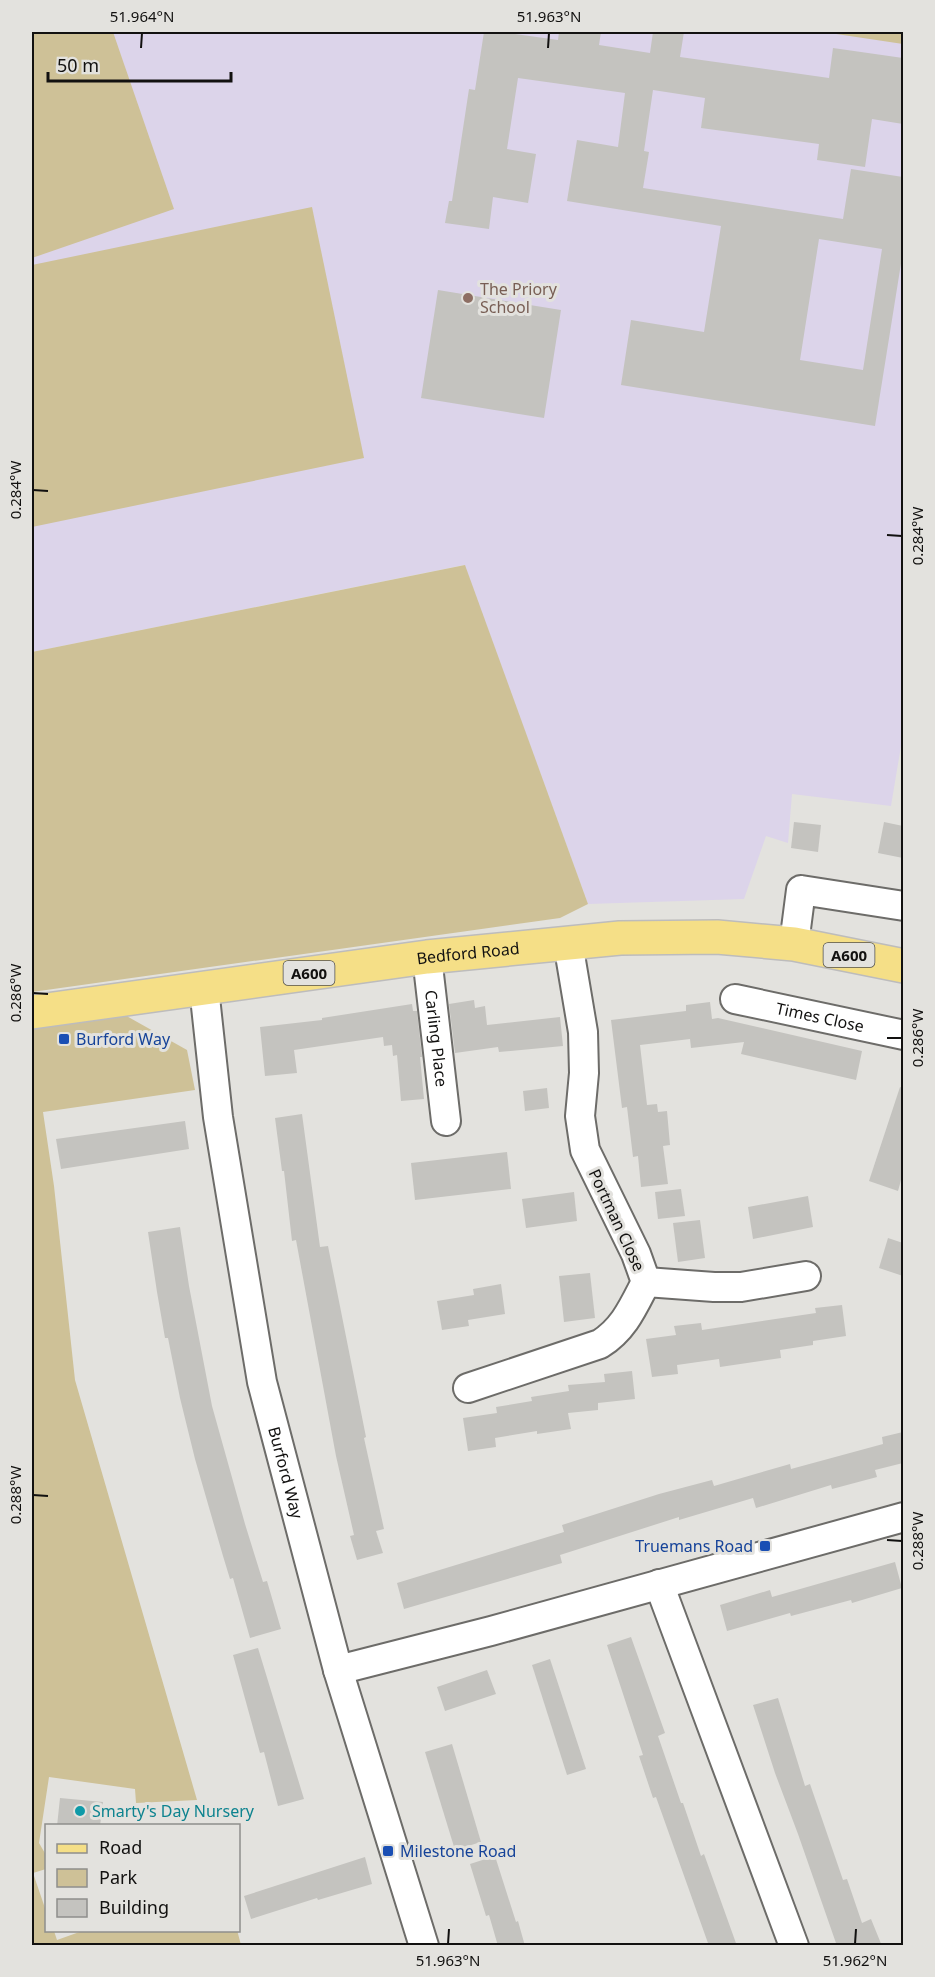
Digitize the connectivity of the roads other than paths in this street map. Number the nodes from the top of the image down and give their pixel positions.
1 (903, 906) edge
2 (568, 943) junction
3 (794, 944) junction
4 (427, 957) junction
5 (903, 966) edge
6 (204, 988) junction
7 (735, 999) dead end
8 (32, 1012) edge
9 (903, 1035) edge
10 (446, 1121) dead end
11 (806, 1276) dead end
12 (646, 1282) junction
13 (468, 1388) dead end
14 (903, 1517) edge
15 (659, 1584) junction
16 (338, 1670) junction
17 (424, 1946) edge
18 (794, 1946) edge

1 - 3 street
2 - 3 main road, Bedford Road / A600
2 - 4 main road, Bedford Road / A600
2 - 12 street, Portman Close
3 - 5 main road, Bedford Road / A600
4 - 6 main road, Bedford Road / A600
4 - 10 street, Carling Place
6 - 8 main road, Bedford Road / A600
6 - 16 street, Burford Way
7 - 9 street, Times Close
11 - 12 street
12 - 13 street, Portman Close
14 - 15 street
15 - 16 street
15 - 18 street
16 - 17 street, Burford Way

